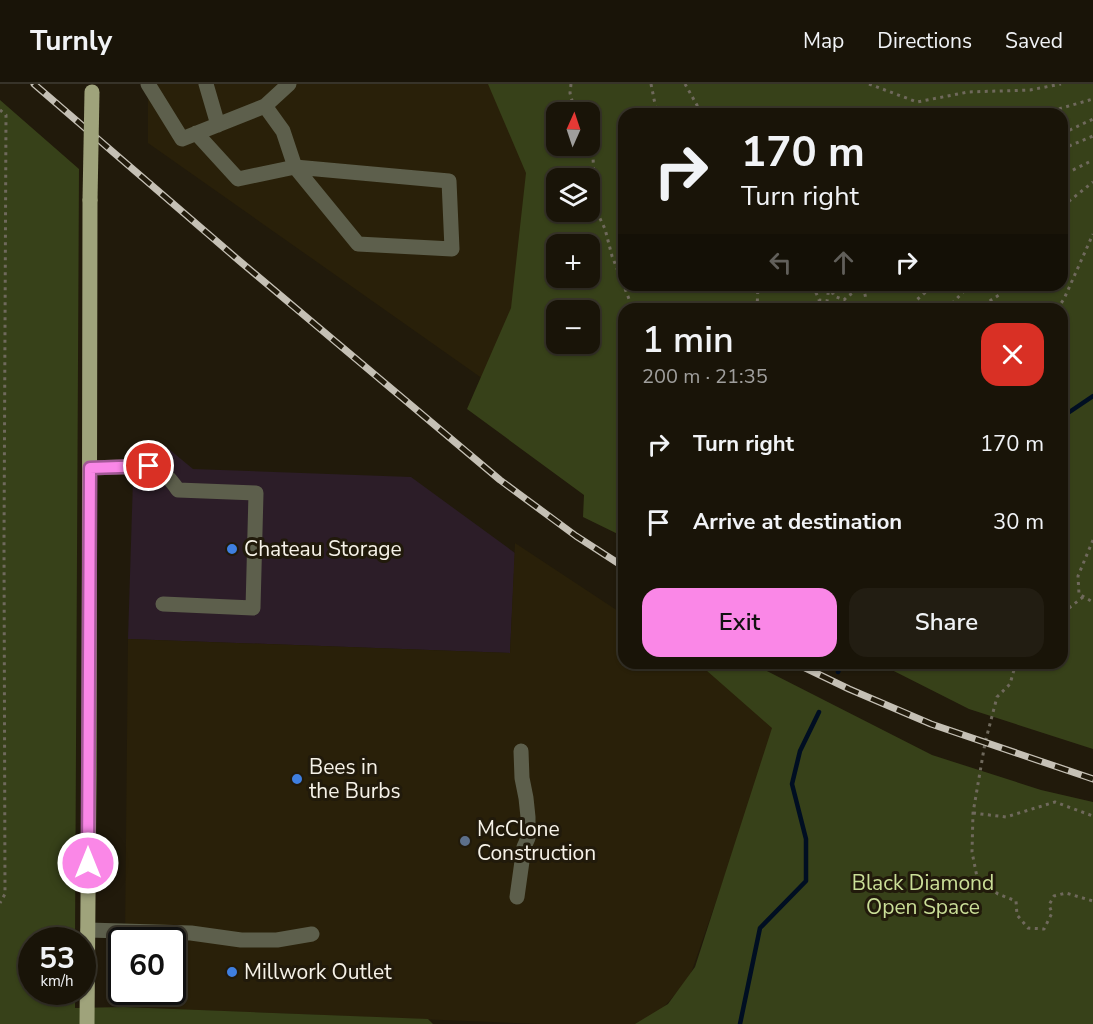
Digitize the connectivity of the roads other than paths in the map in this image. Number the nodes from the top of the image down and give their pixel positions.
1 (148, 84) edge
2 (206, 84) edge
3 (289, 84) edge
4 (92, 88) edge
5 (265, 106) junction
6 (218, 124) junction
7 (196, 133) junction
8 (295, 167) junction
9 (90, 468) junction
10 (164, 604) dead end
11 (521, 751) dead end
12 (517, 897) dead end
13 (88, 927) edge
14 (96, 930) edge
15 (312, 934) dead end
16 (87, 1005) edge
17 (87, 1024) edge

1 - 7 lane
2 - 6 lane
3 - 5 lane
4 - 9 main road, bridge
5 - 6 lane
5 - 8 lane
6 - 7 lane
7 - 8 lane
8 - 8 lane
9 - 10 lane
9 - 13 main road
11 - 12 lane
14 - 15 lane
16 - 17 main road

